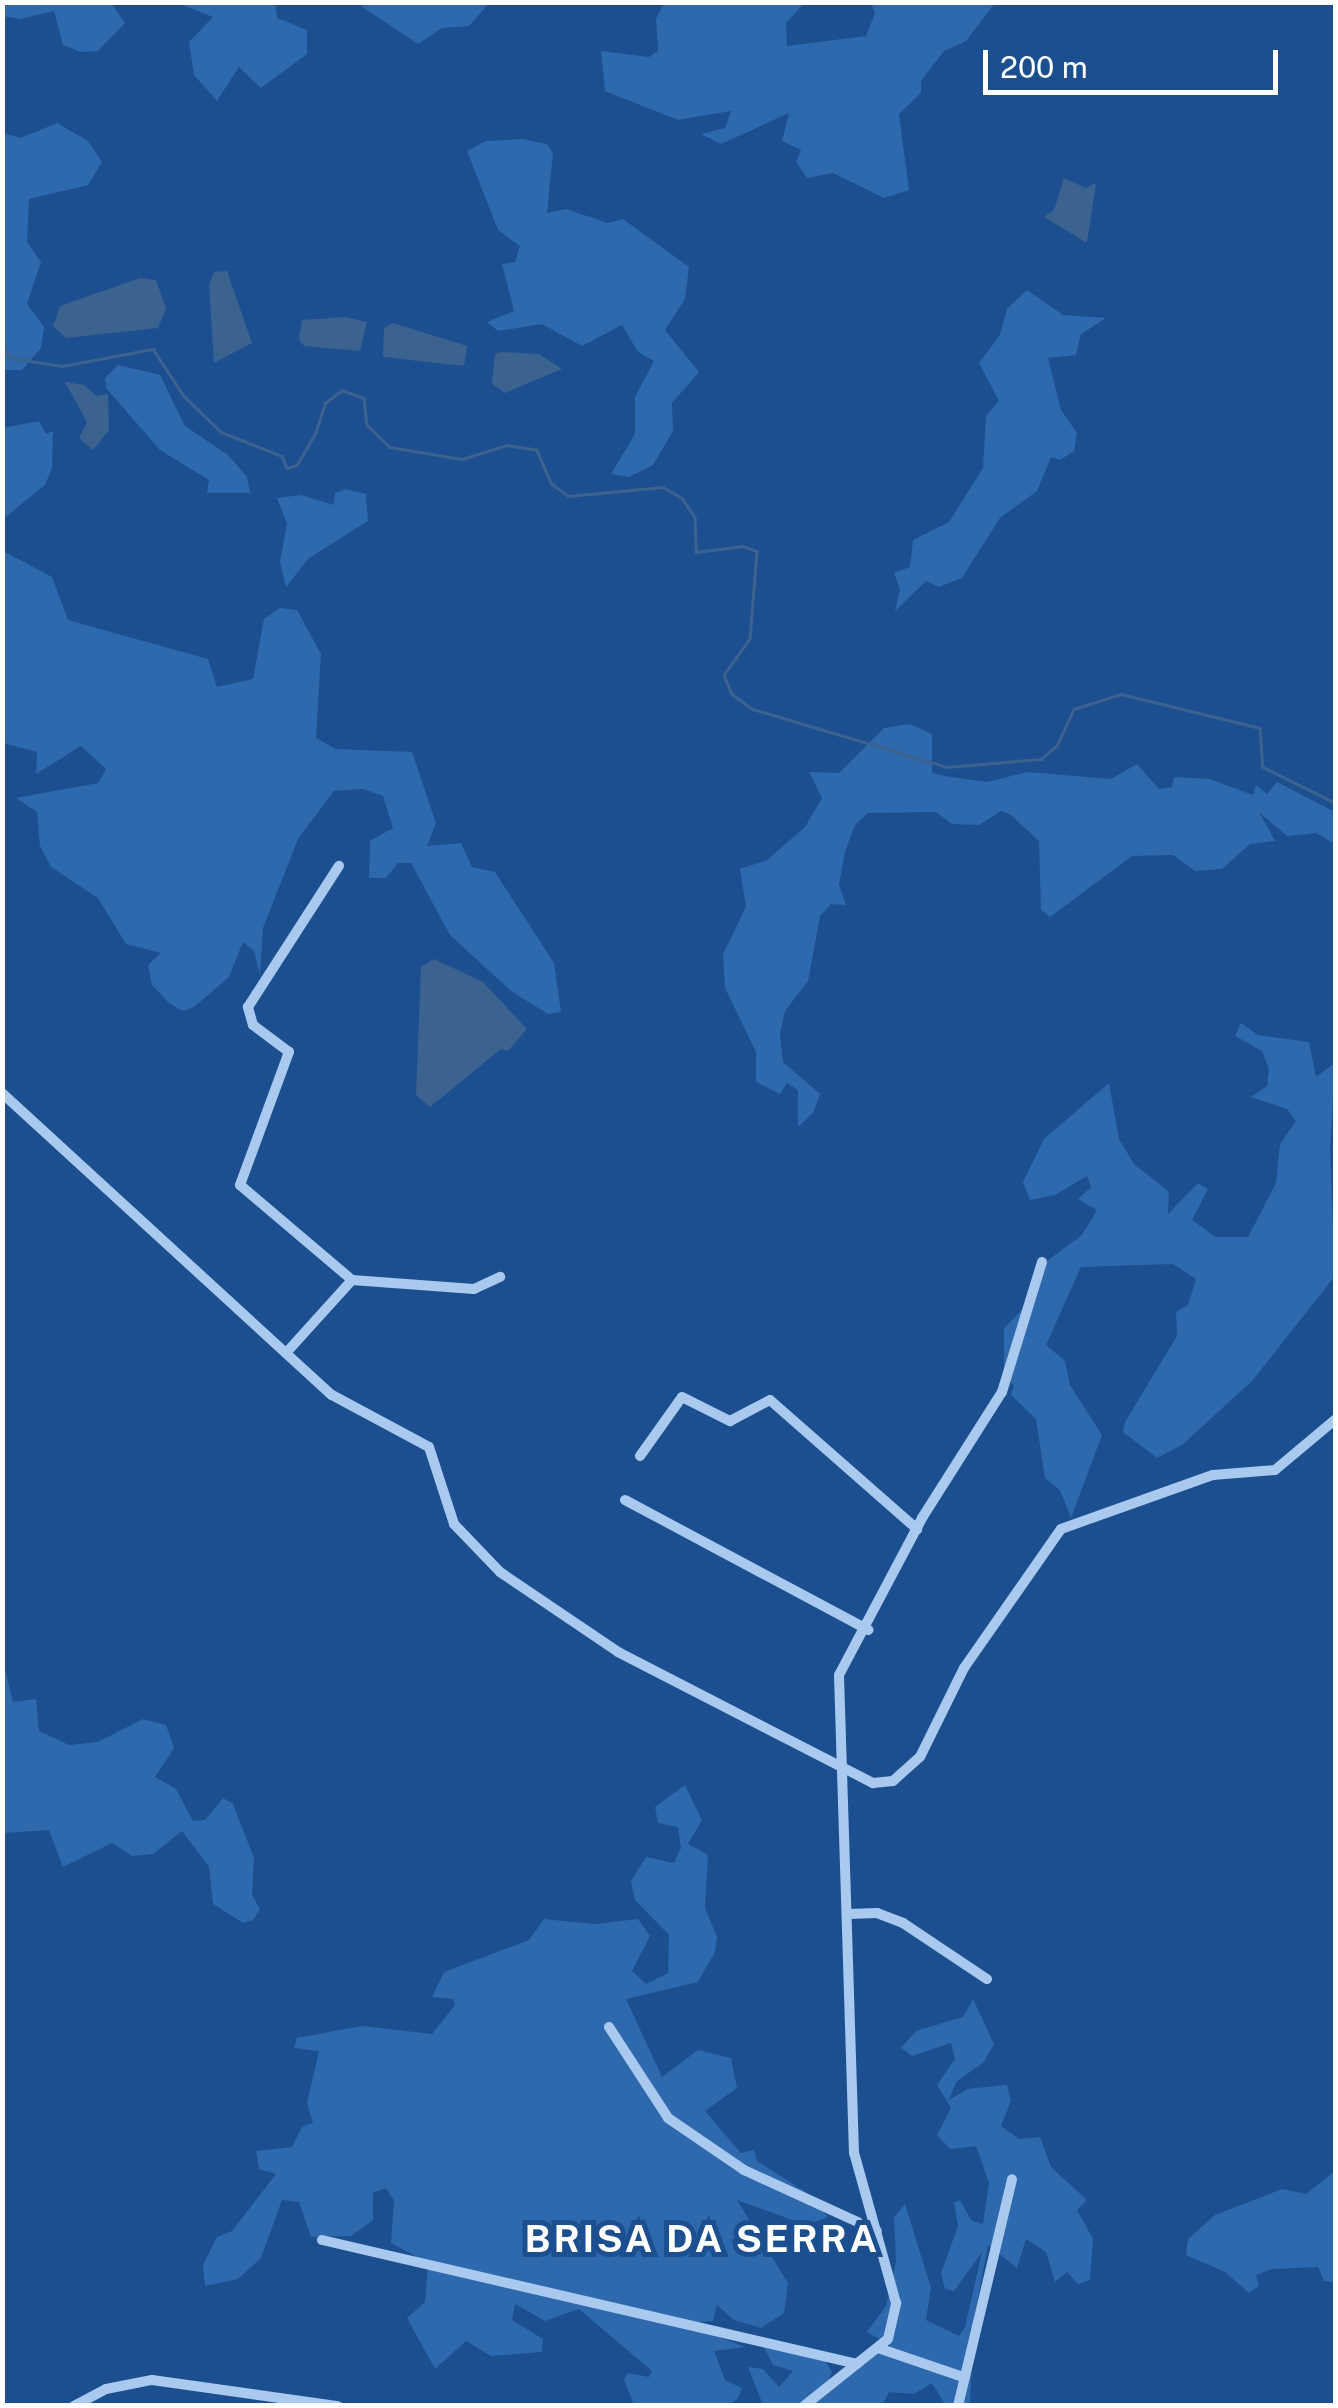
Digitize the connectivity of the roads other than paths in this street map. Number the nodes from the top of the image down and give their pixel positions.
1 (340, 866) dead end
2 (2, 1093) edge
3 (1042, 1262) dead end
4 (500, 1277) dead end
5 (352, 1280) junction
6 (286, 1353) junction
7 (1336, 1419) edge
8 (640, 1456) dead end
9 (624, 1500) dead end
10 (917, 1530) junction
11 (868, 1630) junction
12 (843, 1772) junction
13 (849, 1914) junction
14 (986, 1979) dead end
15 (609, 2027) dead end
16 (1012, 2179) dead end
17 (878, 2231) junction
18 (322, 2240) dead end
19 (878, 2348) junction
20 (857, 2364) junction
21 (964, 2378) junction
22 (74, 2406) edge
23 (338, 2406) edge
24 (804, 2406) edge
25 (958, 2406) edge

1 - 5 street
2 - 6 street
3 - 10 street
4 - 5 street
5 - 6 street
6 - 12 street
7 - 12 street
8 - 10 street
9 - 11 street
10 - 11 street
11 - 12 street
12 - 13 street
13 - 14 street
13 - 17 street
15 - 17 street
16 - 21 street
17 - 19 street
18 - 20 street
19 - 20 street
19 - 21 street
20 - 24 street
21 - 25 street
22 - 23 street

